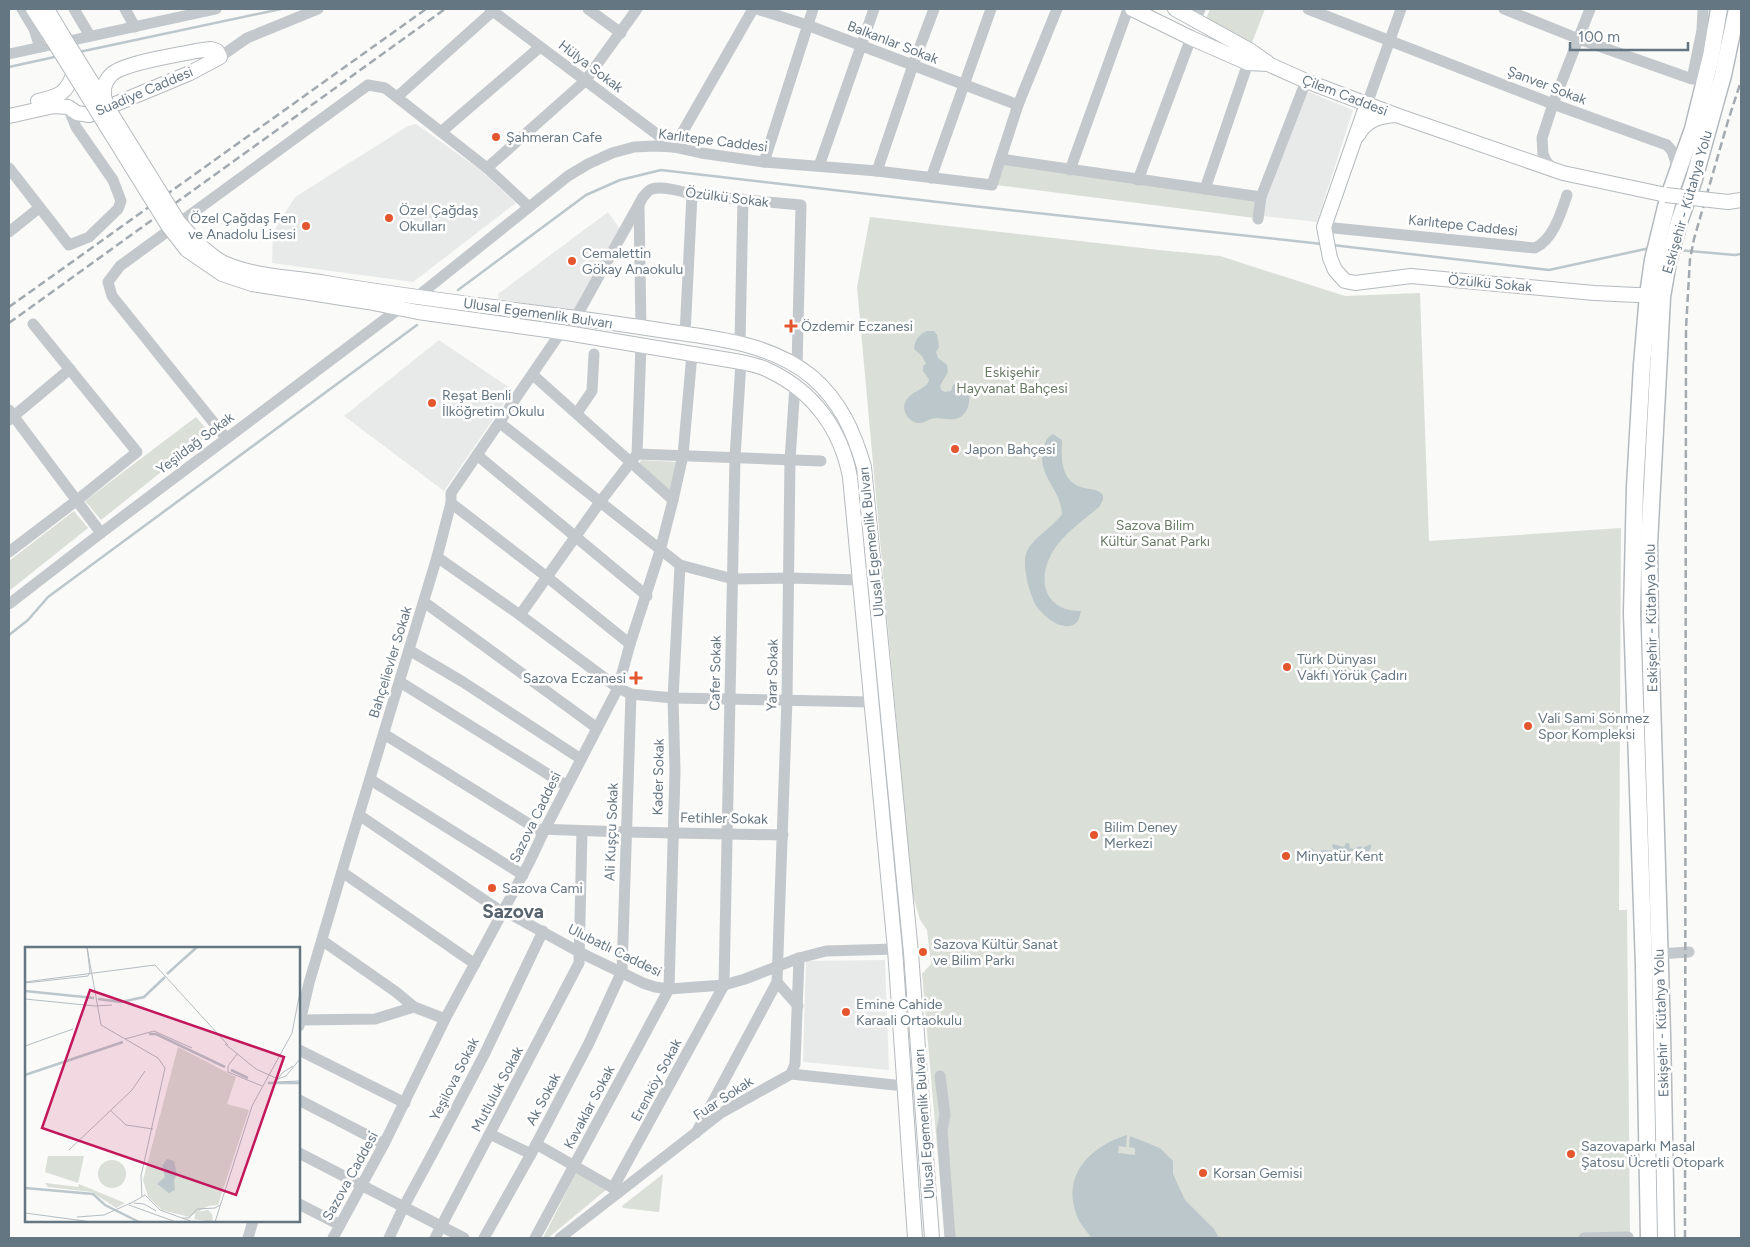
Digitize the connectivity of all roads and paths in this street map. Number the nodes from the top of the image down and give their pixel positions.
1 (22, 9) edge
2 (33, 9) edge
3 (47, 9) edge
4 (74, 9) edge
5 (125, 9) edge
6 (216, 9) edge
7 (318, 9) edge
8 (588, 9) edge
9 (637, 9) edge
10 (753, 9) edge
11 (757, 9) edge
12 (813, 9) edge
13 (874, 9) edge
14 (934, 9) edge
15 (990, 9) edge
16 (1057, 9) edge
17 (1128, 9) edge
18 (1132, 9) edge
19 (1175, 9) edge
20 (1308, 9) edge
21 (1400, 9) edge
22 (1504, 9) edge
23 (1590, 9) edge
24 (1706, 9) edge
25 (1737, 9) edge
26 (491, 10) edge
27 (179, 13) edge
28 (1198, 14) edge
29 (807, 25) junction
30 (135, 27) junction
31 (621, 33) junction
32 (90, 36) junction
33 (58, 38) junction
34 (1191, 38) junction
35 (1579, 39) junction
36 (1390, 40) junction
37 (860, 46) junction
38 (40, 47) junction
39 (540, 47) junction
40 (9, 54) edge
41 (220, 57) junction
42 (1248, 63) junction
43 (1268, 64) junction
44 (912, 65) junction
45 (74, 73) junction
46 (585, 81) junction
47 (1306, 81) junction
48 (963, 85) junction
49 (397, 97) junction
50 (1366, 104) junction
51 (1553, 104) junction
52 (1018, 105) junction
53 (68, 107) junction
54 (9, 108) edge
55 (108, 109) junction
56 (1396, 115) junction
57 (9, 116) edge
58 (441, 132) junction
59 (1354, 142) junction
60 (674, 147) junction
61 (1001, 159) junction
62 (764, 162) junction
63 (819, 166) junction
64 (9, 168) edge
65 (487, 168) junction
66 (1070, 170) junction
67 (1559, 171) junction
68 (1679, 171) junction
69 (877, 172) junction
70 (931, 178) junction
71 (1138, 180) junction
72 (1205, 189) junction
73 (692, 195) junction
74 (1567, 195) dead end
75 (1261, 197) junction
76 (743, 199) junction
77 (1741, 200) edge
78 (639, 204) junction
79 (529, 206) junction
80 (39, 208) junction
81 (1258, 218) dead end
82 (1324, 227) junction
83 (9, 232) edge
84 (193, 247) junction
85 (1661, 261) junction
86 (418, 296) junction
87 (1655, 296) junction
88 (400, 308) junction
89 (576, 317) junction
90 (33, 324) dead end
91 (641, 328) junction
92 (561, 332) junction
93 (685, 334) junction
94 (740, 343) junction
95 (641, 345) junction
96 (594, 354) dead end
97 (692, 354) junction
98 (741, 362) junction
99 (797, 367) junction
100 (70, 369) junction
101 (532, 375) junction
102 (795, 385) junction
103 (577, 413) junction
104 (10, 416) edge
105 (500, 423) junction
106 (226, 438) junction
107 (683, 455) junction
108 (477, 456) junction
109 (735, 457) junction
110 (634, 458) junction
111 (790, 460) junction
112 (821, 461) dead end
113 (673, 500) junction
114 (76, 501) junction
115 (600, 502) junction
116 (451, 503) junction
117 (100, 533) junction
118 (575, 538) junction
119 (660, 551) junction
120 (9, 552) edge
121 (437, 557) junction
122 (680, 565) junction
123 (547, 577) junction
124 (789, 578) junction
125 (733, 579) junction
126 (859, 580) junction
127 (647, 596) junction
128 (424, 602) junction
129 (9, 604) edge
130 (520, 615) junction
131 (630, 644) junction
132 (409, 650) junction
133 (400, 682) junction
134 (618, 688) junction
135 (631, 694) junction
136 (673, 698) junction
137 (730, 698) junction
138 (787, 699) junction
139 (871, 702) junction
140 (597, 728) junction
141 (384, 734) junction
142 (582, 759) junction
143 (371, 780) junction
144 (567, 786) junction
145 (359, 815) junction
146 (545, 829) junction
147 (582, 831) junction
148 (626, 832) junction
149 (673, 832) junction
150 (727, 834) junction
151 (783, 835) junction
152 (342, 872) junction
153 (523, 875) junction
154 (502, 912) junction
155 (543, 931) junction
156 (323, 941) junction
157 (895, 949) junction
158 (579, 952) junction
159 (1689, 952) dead end
160 (1659, 954) junction
161 (799, 958) junction
162 (475, 964) junction
163 (778, 966) junction
164 (622, 971) junction
165 (777, 982) junction
166 (724, 985) junction
167 (668, 989) junction
168 (798, 1006) junction
169 (414, 1007) junction
170 (300, 1019) edge
171 (445, 1019) junction
172 (300, 1023) edge
173 (300, 1051) edge
174 (791, 1074) junction
175 (940, 1076) dead end
176 (904, 1086) junction
177 (300, 1101) edge
178 (404, 1103) junction
179 (696, 1133) junction
180 (490, 1134) junction
181 (384, 1144) junction
182 (534, 1149) junction
183 (300, 1154) edge
184 (574, 1165) junction
185 (362, 1185) junction
186 (616, 1191) junction
187 (300, 1205) edge
188 (402, 1208) junction
189 (253, 1222) edge
190 (340, 1225) junction
191 (441, 1227) junction
192 (252, 1237) edge
193 (1628, 1237) edge
194 (333, 1238) edge
195 (389, 1238) edge
196 (435, 1238) edge
197 (464, 1238) edge
198 (484, 1238) edge
199 (535, 1238) edge
200 (560, 1238) edge
201 (915, 1238) edge
202 (932, 1238) edge
203 (950, 1238) edge
204 (1584, 1238) edge
205 (1649, 1238) edge
206 (1666, 1238) edge

1 - 38 street
2 - 33 main road
3 - 33 main road
4 - 32 street
5 - 30 street
6 - 27 street
7 - 41 street
8 - 31 street
9 - 31 street
10 - 60 street
11 - 29 street, Balkanlar Sokak
12 - 29 street
13 - 37 street
14 - 44 street
15 - 48 street
16 - 52 street
17 - 66 street
18 - 34 main road, Çilem Caddesi
19 - 28 main road
20 - 36 street, Şanver Sokak
21 - 36 street
22 - 35 street
23 - 35 street
24 - 35 street
24 - 68 highway, Eskişehir - Kütahya Yolu
25 - 85 highway, Eskişehir - Kütahya Yolu
26 - 39 street, Hülya Sokak
26 - 49 street
27 - 30 street
28 - 43 main road
29 - 37 street, Balkanlar Sokak
29 - 62 street
30 - 32 street
31 - 46 street
32 - 38 street
33 - 45 main road, bridge
33 - 55 main road, Ulusal Egemenlik Bulvarı, bridge
34 - 42 main road, Çilem Caddesi
34 - 71 street
35 - 51 street
36 - 50 street
36 - 51 street, Şanver Sokak
37 - 44 street, Balkanlar Sokak
37 - 63 street
38 - 40 street
39 - 46 street, Hülya Sokak
39 - 58 street
41 - 53 main road, Suadiye Caddesi
41 - 55 main road, bridge
42 - 43 main road, Çilem Caddesi
42 - 72 street
43 - 47 main road, Çilem Caddesi
44 - 48 street, Balkanlar Sokak
44 - 69 street
45 - 54 main road
45 - 84 main road, bridge
46 - 60 street, Hülya Sokak
46 - 65 street
47 - 50 main road, Çilem Caddesi
47 - 75 street
48 - 52 street, Balkanlar Sokak
48 - 70 street
49 - 58 street
49 - 106 street
50 - 56 main road, Çilem Caddesi
50 - 59 main road
51 - 67 street
51 - 68 street, Şanver Sokak
52 - 61 street
53 - 57 main road, Suadiye Caddesi
53 - 80 street
55 - 84 main road, Ulusal Egemenlik Bulvarı, bridge
56 - 59 main road
56 - 67 main road, Çilem Caddesi
58 - 65 street
59 - 82 main road
60 - 62 street, Karlıtepe Caddesi
60 - 79 street, Karlıtepe Caddesi
61 - 66 street
61 - 70 street, Karlıtepe Caddesi
62 - 63 street, Karlıtepe Caddesi
63 - 69 street, Karlıtepe Caddesi
64 - 80 street
65 - 79 street
66 - 71 street
67 - 77 main road, Çilem Caddesi, bridge
68 - 85 highway, Eskişehir - Kütahya Yolu
69 - 70 street, Karlıtepe Caddesi
71 - 72 street
72 - 75 street
73 - 76 street, Özülkü Sokak
73 - 78 street, Özülkü Sokak
73 - 93 street
74 - 82 street, Karlıtepe Caddesi
75 - 81 street
76 - 94 street
76 - 99 street, Özülkü Sokak
78 - 89 street
78 - 91 street
79 - 86 street, Karlıtepe Caddesi
80 - 83 street
82 - 87 main road, Özülkü Sokak
84 - 86 main road, Ulusal Egemenlik Bulvarı
84 - 88 main road, Ulusal Egemenlik Bulvarı
85 - 87 highway, Eskişehir - Kütahya Yolu
86 - 89 main road, Ulusal Egemenlik Bulvarı
87 - 160 highway, Eskişehir - Kütahya Yolu
87 - 205 highway, Eskişehir - Kütahya Yolu
88 - 92 main road, Ulusal Egemenlik Bulvarı
88 - 106 street, Yeşildağ Sokak
89 - 91 main road, Ulusal Egemenlik Bulvarı
89 - 92 main road
90 - 100 street
91 - 93 main road, Ulusal Egemenlik Bulvarı
92 - 95 main road, Ulusal Egemenlik Bulvarı
92 - 101 street, Bahçelievler Sokak
93 - 94 main road, Ulusal Egemenlik Bulvarı
94 - 99 main road, Ulusal Egemenlik Bulvarı
95 - 97 main road, Ulusal Egemenlik Bulvarı
95 - 110 street
96 - 103 street
97 - 98 main road, Ulusal Egemenlik Bulvarı
97 - 107 street, Sazova Caddesi
98 - 102 main road, Ulusal Egemenlik Bulvarı
98 - 109 street, Cafer Sokak
99 - 202 main road, Ulusal Egemenlik Bulvarı
100 - 104 street
100 - 114 street
101 - 103 street
101 - 105 street, Bahçelievler Sokak
102 - 111 street, Yarar Sokak
102 - 126 main road, Ulusal Egemenlik Bulvarı
103 - 110 street
104 - 114 street
105 - 108 street, Bahçelievler Sokak
105 - 115 street
106 - 117 street, Yeşildağ Sokak
107 - 109 street
107 - 110 street
107 - 113 street, Sazova Caddesi
108 - 116 street, Bahçelievler Sokak
108 - 118 street
109 - 111 street
109 - 125 street, Cafer Sokak
110 - 113 street
110 - 115 street
111 - 112 street
111 - 124 street, Yarar Sokak
113 - 119 street, Sazova Caddesi
114 - 117 street
114 - 120 street
115 - 118 street
115 - 119 street
116 - 121 street, Bahçelievler Sokak
116 - 123 street
117 - 129 street, Yeşildağ Sokak
118 - 123 street
118 - 127 street
119 - 122 street
119 - 127 street, Sazova Caddesi
121 - 128 street, Bahçelievler Sokak
121 - 130 street
122 - 125 street
122 - 136 street, Kader Sokak
123 - 130 street
123 - 131 street
124 - 125 street
124 - 126 street
124 - 138 street, Yarar Sokak
125 - 137 street, Cafer Sokak
126 - 139 main road, Ulusal Egemenlik Bulvarı
127 - 131 street, Sazova Caddesi
128 - 132 street, Bahçelievler Sokak
128 - 140 street
130 - 134 street
131 - 134 street, Sazova Caddesi
132 - 133 street, Bahçelievler Sokak
132 - 142 street
133 - 141 street, Bahçelievler Sokak
133 - 144 street
134 - 135 street
134 - 140 street, Sazova Caddesi
135 - 136 street
135 - 148 street, Ali Kuşçu Sokak
136 - 137 street
136 - 149 street, Kader Sokak
137 - 138 street
137 - 150 street, Cafer Sokak
138 - 139 street
138 - 151 street, Yarar Sokak
139 - 157 main road, Ulusal Egemenlik Bulvarı
140 - 142 street, Sazova Caddesi
141 - 143 street, Bahçelievler Sokak
141 - 146 street, Fetihler Sokak
142 - 144 street, Sazova Caddesi
143 - 145 street, Bahçelievler Sokak
143 - 153 street
144 - 146 street, Sazova Caddesi
145 - 152 street, Bahçelievler Sokak
145 - 154 street, Ulubatlı Caddesi
146 - 147 street, Fetihler Sokak
146 - 153 street, Sazova Caddesi
147 - 148 street, Fetihler Sokak
147 - 158 street, Mutluluk Sokak
148 - 149 street, Fetihler Sokak
148 - 164 street, Ali Kuşçu Sokak
149 - 150 street, Fetihler Sokak
149 - 167 street, Kader Sokak
150 - 151 street, Fetihler Sokak
150 - 166 street, Cafer Sokak
151 - 163 street, Yarar Sokak
152 - 156 street, Bahçelievler Sokak
152 - 162 street
153 - 154 street, Sazova Caddesi
154 - 155 street, Ulubatlı Caddesi
154 - 162 street, Sazova Caddesi
155 - 158 street, Ulubatlı Caddesi
155 - 188 street, Yeşilova Sokak
156 - 169 street
156 - 170 street, Bahçelievler Sokak
157 - 161 street, Ulubatlı Caddesi
157 - 176 main road, Ulusal Egemenlik Bulvarı
158 - 164 street, Ulubatlı Caddesi
158 - 180 street, Mutluluk Sokak
159 - 160 street
160 - 206 highway, Eskişehir - Kütahya Yolu
161 - 163 street, Ulubatlı Caddesi
161 - 168 street
162 - 171 street, Sazova Caddesi
163 - 165 street, Yarar Sokak
163 - 166 street, Ulubatlı Caddesi
164 - 167 street, Ulubatlı Caddesi
164 - 182 street, Ak Sokak
165 - 168 street
165 - 179 street
166 - 167 street, Ulubatlı Caddesi
166 - 186 street, Erenköy Sokak
167 - 184 street, Kavaklar Sokak
168 - 174 street
169 - 171 street
169 - 172 street
171 - 178 street, Sazova Caddesi
173 - 178 street
174 - 176 street
174 - 179 street, Fuar Sokak
175 - 203 street
176 - 201 main road, Ulusal Egemenlik Bulvarı
177 - 181 street
178 - 181 street, Sazova Caddesi
179 - 186 street, Fuar Sokak
180 - 182 street
180 - 191 street, Mutluluk Sokak
181 - 185 street, Sazova Caddesi
182 - 184 street
182 - 198 street, Ak Sokak
183 - 185 street
184 - 186 street
184 - 199 street, Kavaklar Sokak
185 - 188 street
185 - 190 street, Sazova Caddesi
186 - 200 street, Fuar Sokak
187 - 190 street
188 - 191 street
188 - 195 street, Yeşilova Sokak
189 - 192 street
190 - 194 street, Sazova Caddesi
191 - 196 street, Mutluluk Sokak
191 - 197 street
193 - 204 street

